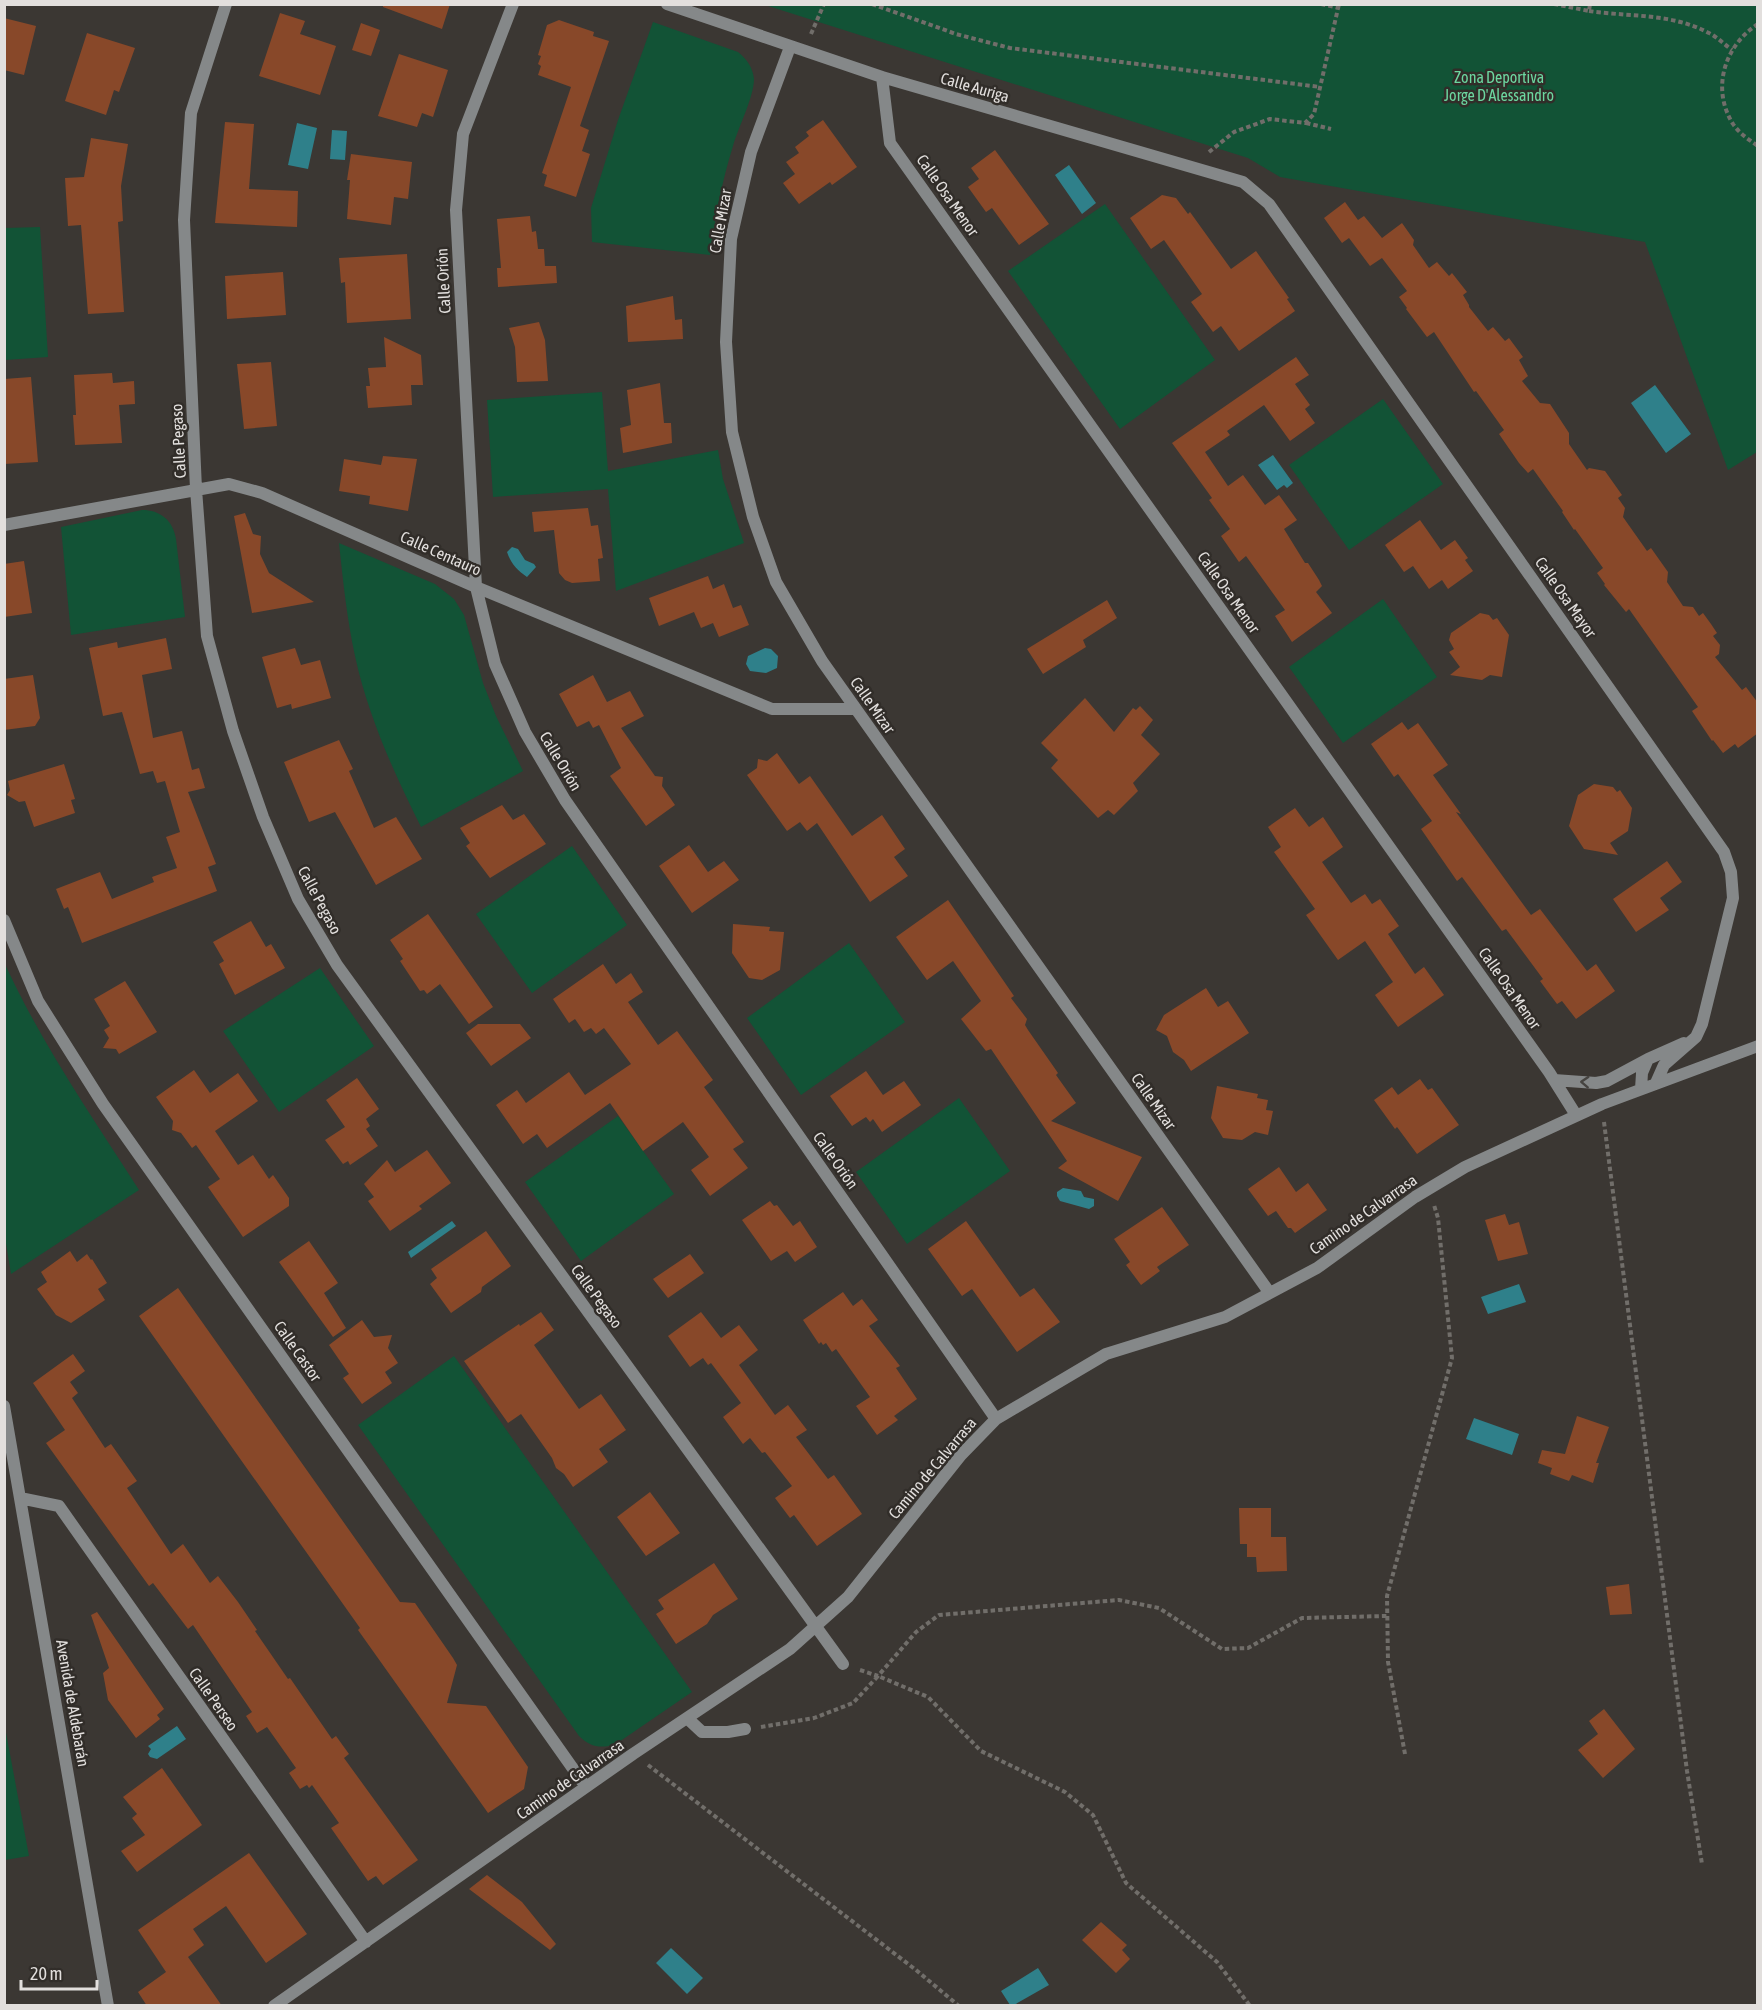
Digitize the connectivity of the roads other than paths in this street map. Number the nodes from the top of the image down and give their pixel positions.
1 (226, 4) edge
2 (513, 4) edge
3 (667, 4) edge
4 (790, 47) junction
5 (882, 77) junction
6 (1269, 204) joint
7 (196, 489) junction
8 (4, 525) edge
9 (476, 587) junction
10 (856, 709) junction
11 (4, 920) edge
12 (1696, 1037) junction
13 (1758, 1046) edge
14 (1648, 1059) junction
15 (1554, 1080) junction
16 (1607, 1081) junction
17 (1656, 1083) junction
18 (1641, 1089) junction
19 (1615, 1098) junction
20 (1576, 1115) junction
21 (1269, 1292) junction
22 (4, 1406) edge
23 (996, 1419) junction
24 (21, 1498) junction
25 (816, 1625) junction
26 (843, 1664) road end
27 (687, 1718) junction
28 (746, 1729) road end
29 (586, 1787) junction
30 (366, 1942) junction
31 (108, 2006) edge
32 (273, 2006) edge

1 - 7 street, Calle Pegaso
2 - 9 street, Calle Orión
3 - 4 street, Calle Auriga
4 - 5 street, Calle Auriga
4 - 10 street, Calle Mizar
5 - 6 street, Calle Auriga
5 - 15 street, Calle Osa Menor
6 - 12 street, Calle Osa Mayor
7 - 8 street, Calle Centauro
7 - 9 street, Calle Centauro
7 - 25 street, Calle Pegaso
9 - 10 street, Calle Centauro
9 - 23 street, Calle Orión
10 - 21 street, Calle Mizar
11 - 29 street, Calle Castor
12 - 14 street
12 - 17 street, Calle Osa Mayor
13 - 17 street, Camino de Calvarrasa
14 - 16 street
14 - 18 street
16 -> 15 street
15 - 20 street, Calle Osa Menor
16 - 19 street
17 - 18 street, Camino de Calvarrasa
18 - 19 street, Camino de Calvarrasa
19 - 20 street, Camino de Calvarrasa
20 - 21 street, Camino de Calvarrasa
21 - 23 street, Camino de Calvarrasa
22 - 24 street, Avenida de Aldebarán
23 - 25 street, Camino de Calvarrasa
24 - 30 street, Calle Perseo
24 - 31 street, Avenida de Aldebarán
25 - 26 street, Calle Pegaso
25 - 27 street, Camino de Calvarrasa
27 - 28 street
27 - 29 street, Camino de Calvarrasa
29 - 30 street, Camino de Calvarrasa
30 - 32 street, Camino de Calvarrasa

